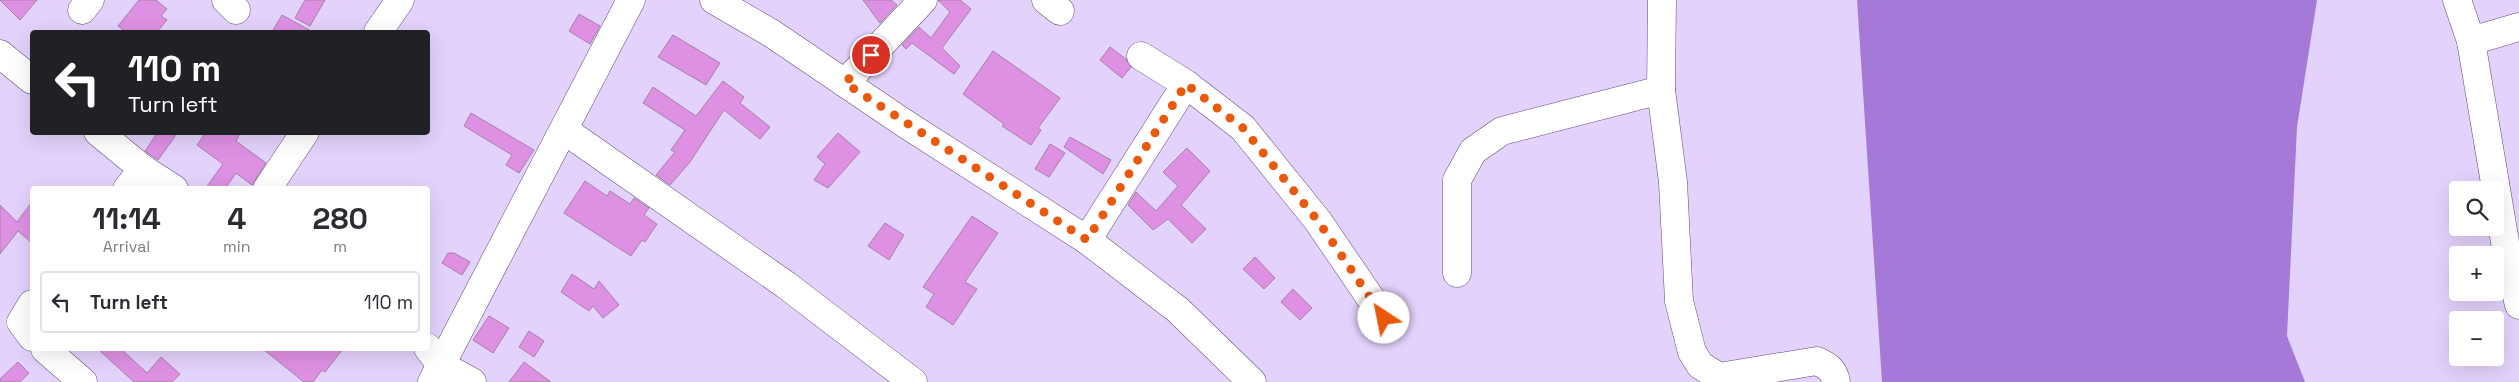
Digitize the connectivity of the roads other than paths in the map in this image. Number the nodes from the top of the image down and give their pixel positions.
1 (400, 0) edge
2 (631, 0) edge
3 (714, 0) edge
4 (923, 0) edge
5 (1662, 0) edge
6 (2457, 0) edge
7 (2519, 27) edge
8 (379, 30) edge
9 (2470, 41) junction
10 (0, 54) edge
11 (1141, 56) dead end
12 (30, 78) edge
13 (845, 83) junction
14 (1186, 84) junction
15 (1661, 90) junction
16 (564, 130) junction
17 (100, 135) edge
18 (303, 135) edge
19 (135, 179) edge
20 (162, 186) edge
21 (269, 186) edge
22 (1087, 240) junction
23 (2513, 247) edge
24 (1457, 273) dead end
25 (2519, 305) edge
26 (30, 307) edge
27 (1384, 318) dead end
28 (30, 335) edge
29 (47, 351) edge
30 (434, 365) edge
31 (83, 382) edge
32 (472, 382) edge
33 (912, 382) edge
34 (1252, 382) edge
35 (1836, 382) edge

1 - 8 street
2 - 16 street
3 - 13 street
4 - 13 street
5 - 15 street
6 - 9 street
7 - 9 street
9 - 23 street
10 - 12 street
11 - 14 street
13 - 22 street
14 - 22 street
14 - 27 street
15 - 24 street
15 - 35 street
16 - 30 street
16 - 33 street
17 - 19 street
18 - 21 street
19 - 20 street
22 - 34 street
23 - 25 street
26 - 28 street
29 - 31 street
30 - 32 street

